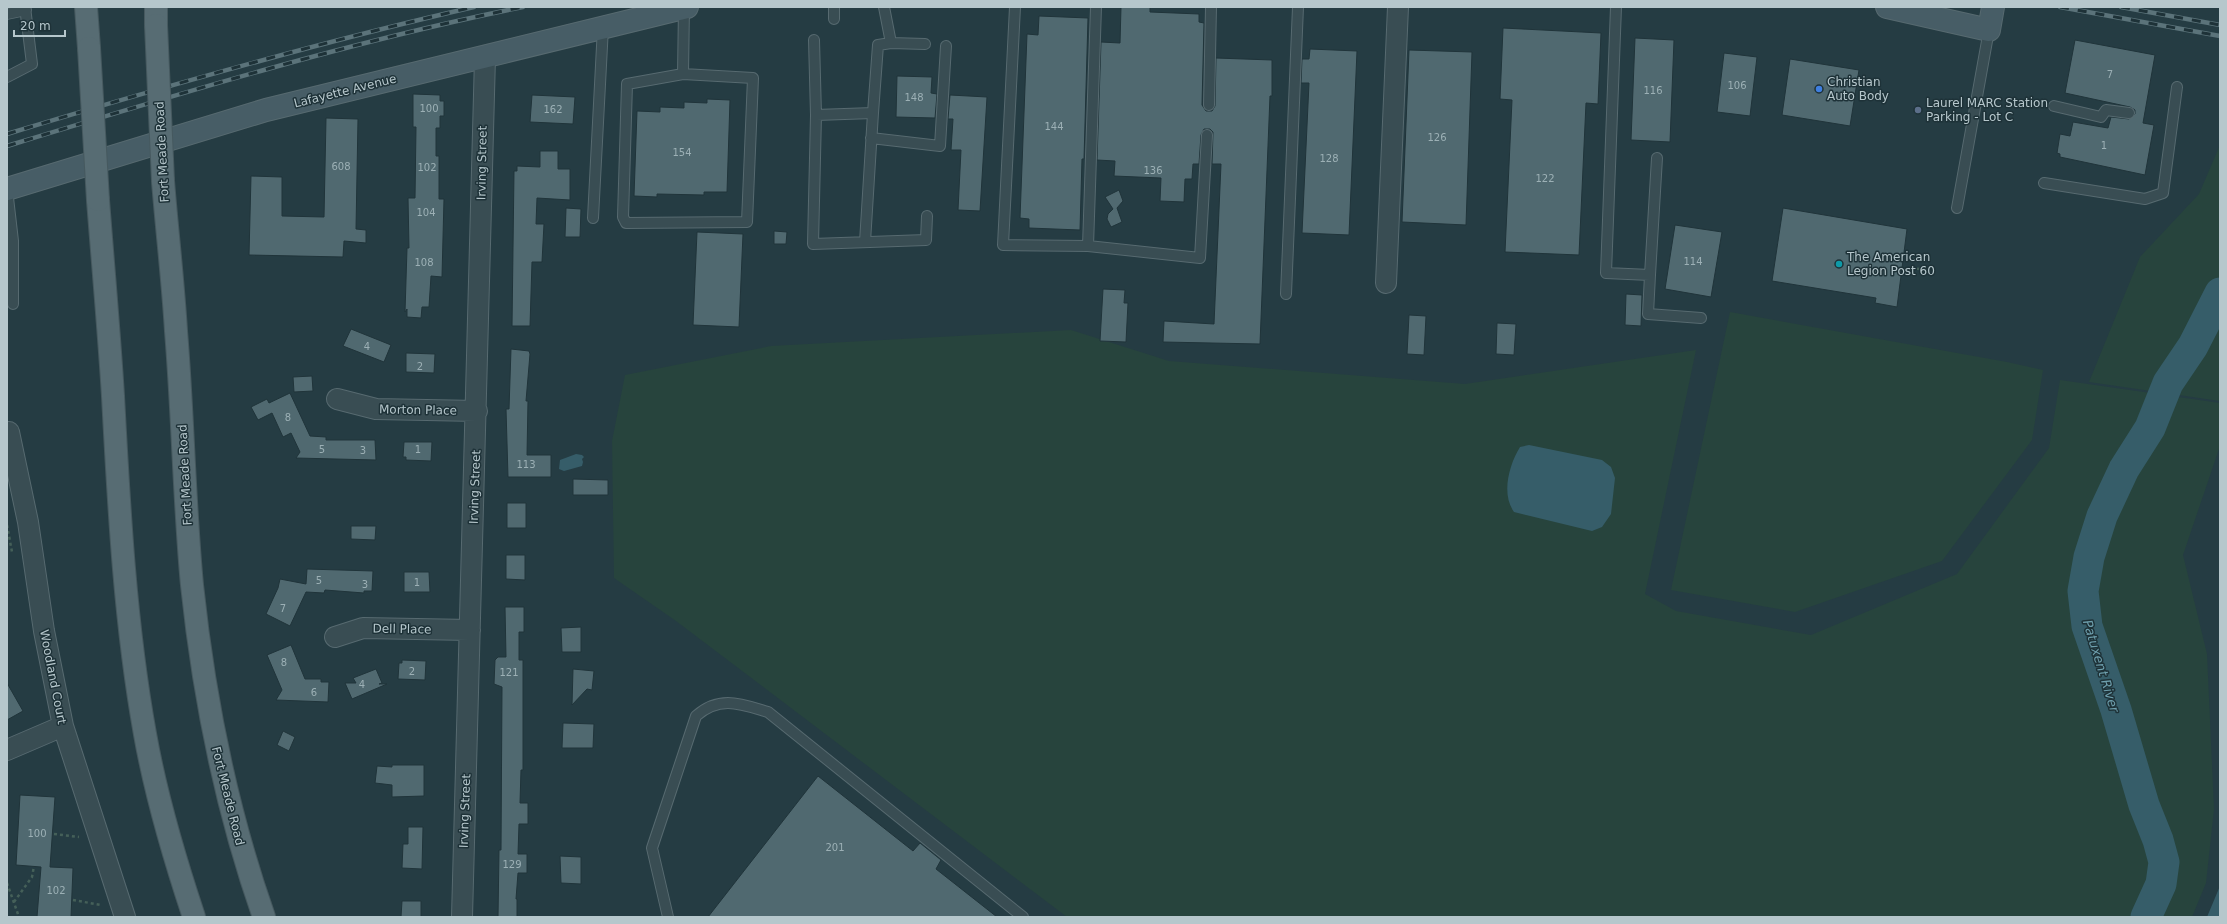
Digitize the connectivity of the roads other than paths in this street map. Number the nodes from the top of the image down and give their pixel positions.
1 (86, 7) edge
2 (687, 7) edge
3 (834, 7) edge
4 (884, 7) edge
5 (1015, 7) edge
6 (1096, 7) edge
7 (1211, 7) edge
8 (1298, 7) edge
9 (1398, 7) edge
10 (1616, 7) edge
11 (1887, 7) edge
12 (1993, 7) edge
13 (684, 8) edge
14 (25, 9) edge
15 (7, 14) edge
16 (156, 16) edge
17 (834, 19) dead end
18 (603, 27) junction
19 (1989, 30) junction
20 (814, 40) dead end
21 (891, 43) junction
22 (925, 44) dead end
23 (946, 46) dead end
24 (485, 57) junction
25 (683, 74) junction
26 (7, 77) edge
27 (2177, 86) dead end
28 (1209, 105) dead end
29 (2054, 106) dead end
30 (873, 113) junction
31 (2129, 113) dead end
32 (816, 115) junction
33 (1207, 135) dead end
34 (871, 138) junction
35 (1657, 158) dead end
36 (2044, 183) dead end
37 (7, 189) edge
38 (1958, 208) dead end
39 (926, 216) dead end
40 (593, 218) dead end
41 (866, 242) junction
42 (1088, 246) junction
43 (1650, 275) junction
44 (1386, 283) dead end
45 (1286, 294) dead end
46 (13, 304) dead end
47 (1701, 318) dead end
48 (337, 399) dead end
49 (477, 411) junction
50 (7, 432) edge
51 (470, 630) junction
52 (335, 636) dead end
53 (63, 726) junction
54 (7, 750) edge
55 (125, 917) edge
56 (194, 917) edge
57 (264, 917) edge
58 (462, 917) edge
59 (668, 917) edge
60 (1023, 917) edge

1 - 56 main road, bridge
2 - 13 street, Lafayette Avenue
3 - 17 lane
4 - 21 lane
5 - 42 lane
6 - 42 lane
7 - 28 lane
8 - 45 lane
9 - 44 street
10 - 43 lane
11 - 19 street
12 - 19 street
13 - 18 street, Lafayette Avenue
13 - 25 lane
14 - 15 lane
14 - 26 lane
16 - 57 main road, Fort Meade Road, bridge
18 - 24 street, Lafayette Avenue
18 - 40 lane
19 - 38 lane
20 - 32 lane
21 - 22 lane
21 - 30 lane
23 - 34 lane
24 - 37 street, Lafayette Avenue
24 - 49 street, Irving Street
25 - 25 lane
27 - 36 lane
29 - 31 lane
30 - 32 lane
30 - 34 lane
32 - 41 lane
33 - 42 lane
34 - 41 lane
35 - 43 lane
37 - 46 lane
39 - 41 lane
43 - 47 lane
48 - 49 street, Morton Place
49 - 51 street, Irving Street
50 - 53 street, Woodland Court
51 - 52 street, Dell Place
51 - 58 street, Irving Street
53 - 54 street
53 - 55 street, Woodland Court
59 - 60 lane

